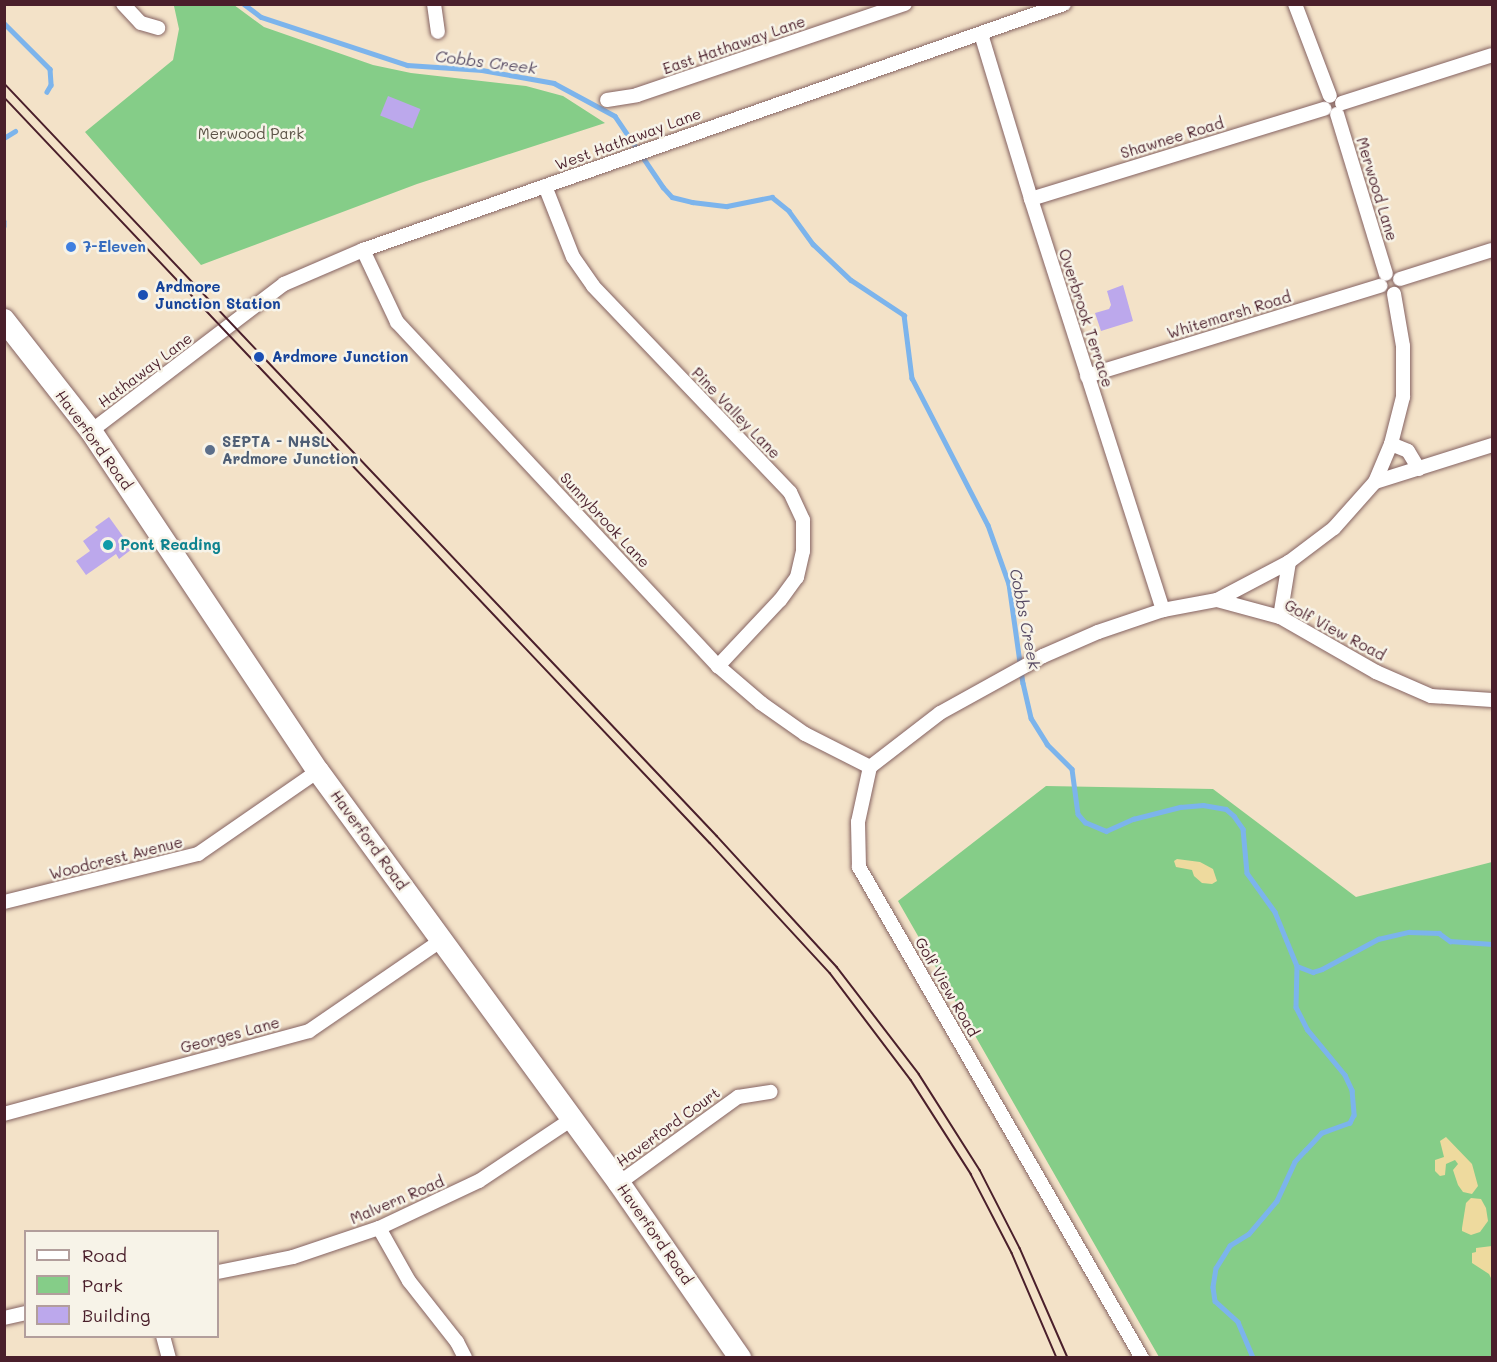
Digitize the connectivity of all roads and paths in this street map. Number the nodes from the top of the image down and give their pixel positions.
1 (123, 4) edge
2 (434, 4) edge
3 (905, 4) edge
4 (1064, 4) edge
5 (1295, 4) edge
6 (158, 28) dead end
7 (438, 32) dead end
8 (981, 34) junction
9 (1492, 55) edge
10 (607, 100) dead end
11 (1333, 105) junction
12 (545, 186) junction
13 (1031, 199) junction
14 (363, 250) junction
15 (1492, 250) edge
16 (1400, 279) junction
17 (1383, 280) junction
18 (1394, 294) junction
19 (4, 320) edge
20 (219, 335) joint
21 (1087, 376) junction
22 (91, 431) junction
23 (1391, 444) junction
24 (1492, 445) edge
25 (1419, 469) junction
26 (1375, 482) junction
27 (1289, 562) junction
28 (1217, 600) junction
29 (1163, 610) junction
30 (1280, 617) junction
31 (718, 666) junction
32 (1492, 700) edge
33 (870, 767) junction
34 (318, 771) junction
35 (4, 902) edge
36 (442, 940) junction
37 (771, 1092) dead end
38 (4, 1114) edge
39 (572, 1119) junction
40 (619, 1183) junction
41 (379, 1228) junction
42 (219, 1272) edge
43 (24, 1313) edge
44 (4, 1318) edge
45 (164, 1338) edge
46 (169, 1358) edge
47 (465, 1358) edge
48 (740, 1358) edge
49 (1142, 1358) edge

1 - 6 street
2 - 7 street
3 - 10 street, East Hathaway Lane
4 - 8 street, West Hathaway Lane
5 - 11 street, Merwood Lane
8 - 12 street, West Hathaway Lane
8 - 13 street, Overbrook Terrace
9 - 11 street, Shawnee Road
11 - 13 street, Shawnee Road
11 - 17 street, Merwood Lane
12 - 14 street, West Hathaway Lane
12 - 31 street, Pine Valley Lane
13 - 21 street, Overbrook Terrace
14 - 20 street, West Hathaway Lane
14 - 31 street, Sunnybrook Lane
15 - 16 street
16 - 17 street
16 - 18 street
17 - 18 street
17 - 21 street, Whitemarsh Road
18 - 23 street
19 - 22 main road, Haverford Road
20 - 22 street, Hathaway Lane
21 - 29 street, Overbrook Terrace
22 - 34 main road, Haverford Road
23 - 25 street
23 - 26 street
24 - 25 street
25 - 26 street
26 - 27 street
27 - 28 street
27 - 30 street
28 - 29 street, Golf View Road
28 - 30 street, Golf View Road
29 - 33 street, Golf View Road
30 - 32 street, Golf View Road
31 - 33 street, Sunnybrook Lane
33 - 49 street, Golf View Road
34 - 35 street, Woodcrest Avenue
34 - 36 main road, Haverford Road
36 - 38 street, Georges Lane
36 - 39 main road, Haverford Road
37 - 40 street, Haverford Court
39 - 40 main road, Haverford Road
39 - 41 street, Malvern Road
40 - 48 main road, Haverford Road
41 - 42 street, Malvern Road
41 - 47 street
43 - 44 street
45 - 46 street

